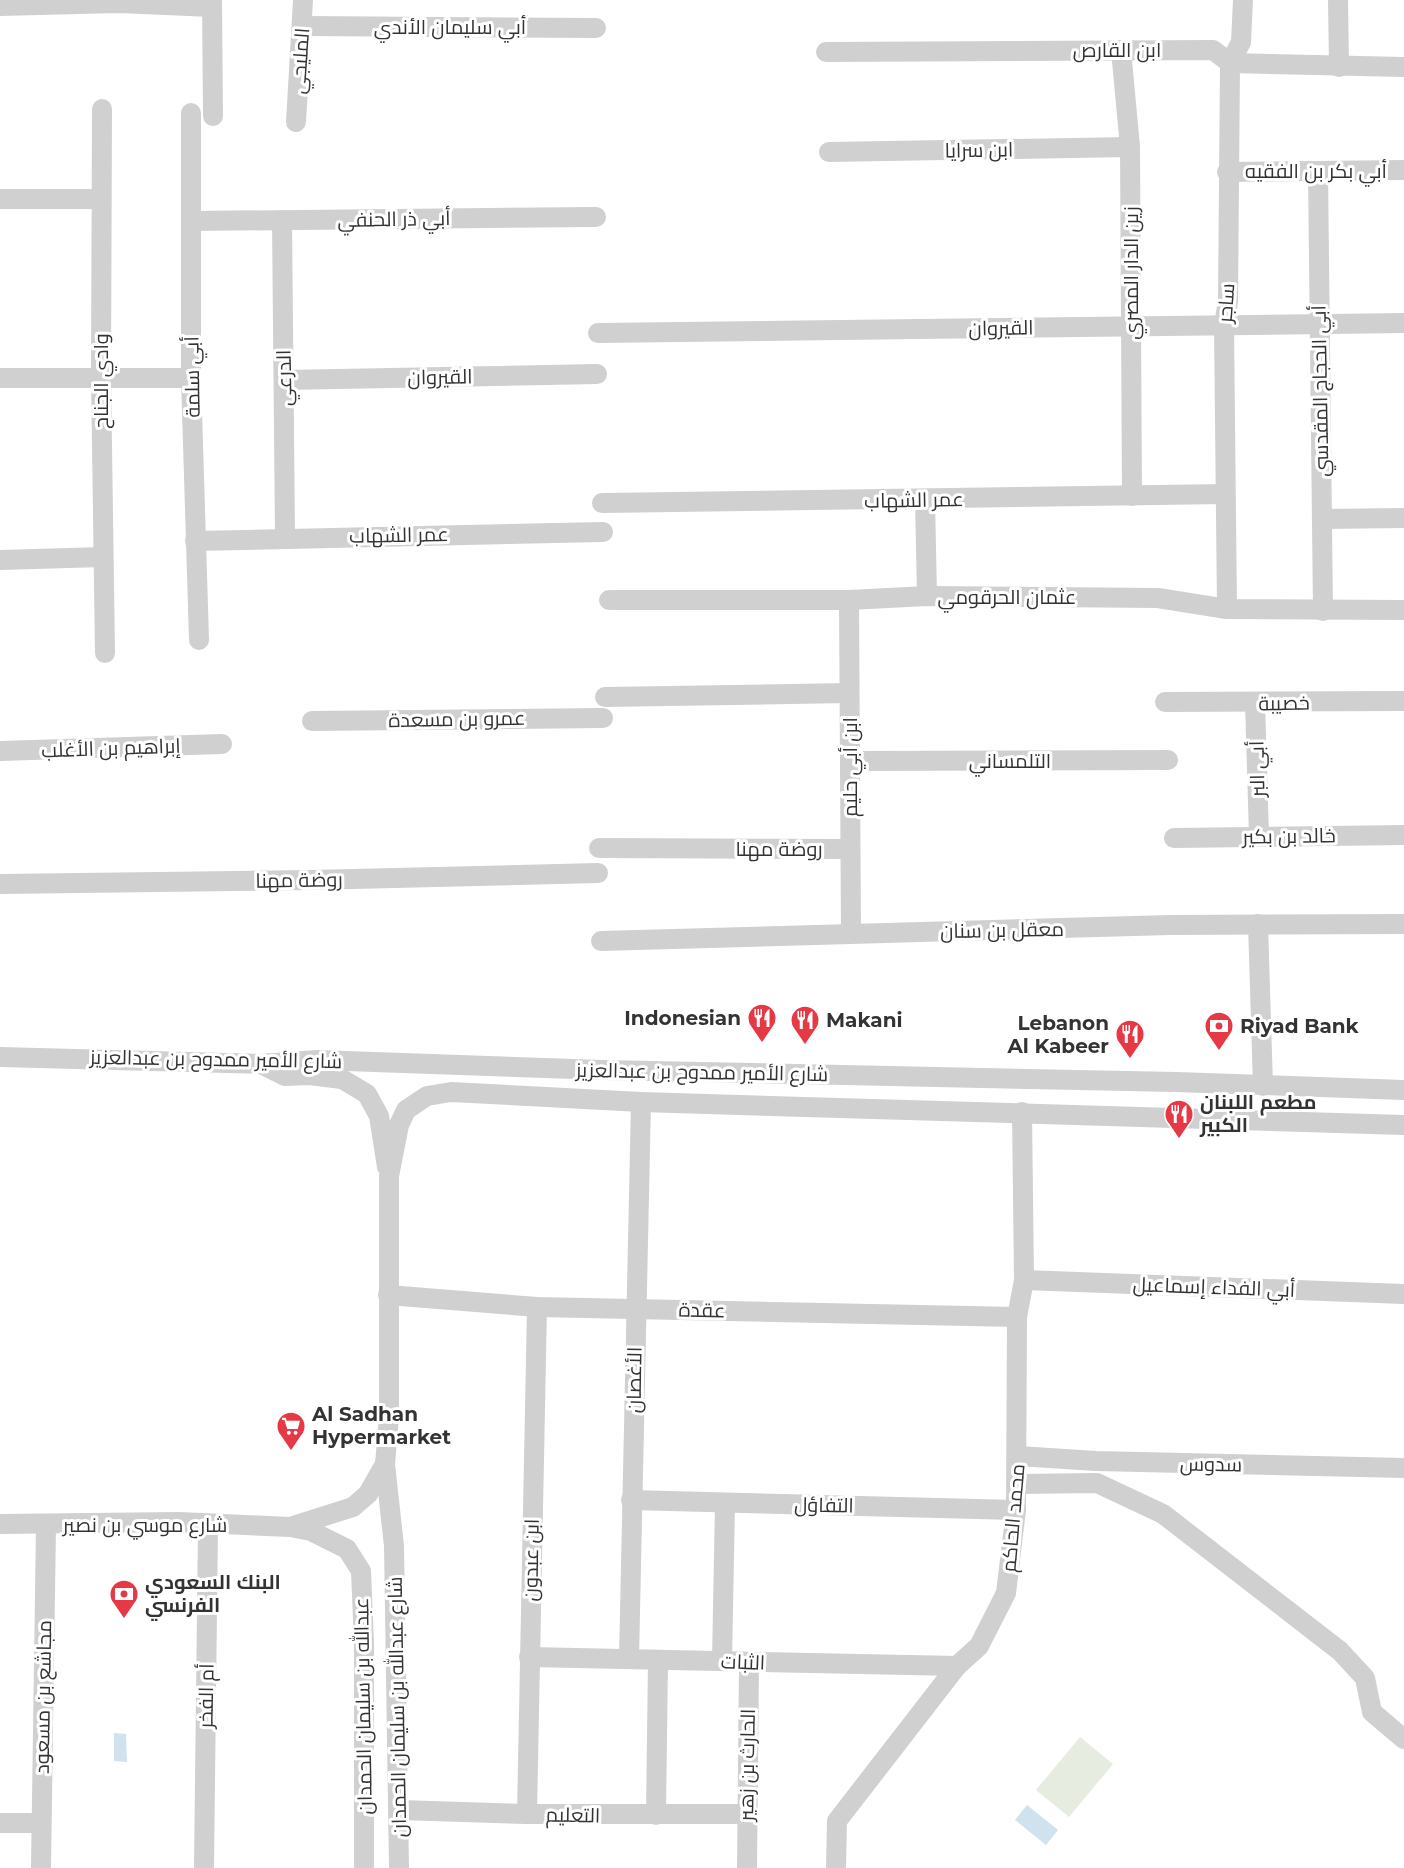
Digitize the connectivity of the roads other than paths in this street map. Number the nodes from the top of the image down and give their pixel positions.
1 (303, 0) edge
2 (1243, 0) edge
3 (1338, 0) edge
4 (119, 1) edge
5 (212, 3) edge
6 (0, 6) edge
7 (304, 26) junction
8 (596, 28) dead end
9 (1121, 50) junction
10 (826, 52) dead end
11 (1230, 63) junction
12 (1339, 67) junction
13 (1404, 67) edge
14 (102, 109) dead end
15 (191, 113) dead end
16 (213, 116) dead end
17 (296, 123) dead end
18 (1130, 147) junction
19 (829, 152) dead end
20 (1404, 170) edge
21 (1318, 171) junction
22 (1227, 172) junction
23 (0, 199) edge
24 (101, 199) junction
25 (596, 217) dead end
26 (282, 220) junction
27 (191, 221) junction
28 (1404, 323) edge
29 (1320, 324) junction
30 (1224, 325) junction
31 (1131, 326) junction
32 (598, 333) dead end
33 (597, 374) dead end
34 (0, 378) edge
35 (101, 378) junction
36 (191, 378) junction
37 (284, 380) junction
38 (1225, 494) junction
39 (1132, 496) junction
40 (925, 500) junction
41 (602, 503) dead end
42 (1404, 518) edge
43 (1322, 519) junction
44 (603, 532) dead end
45 (285, 537) junction
46 (195, 541) junction
47 (103, 557) junction
48 (0, 560) edge
49 (927, 596) junction
50 (609, 600) dead end
51 (849, 600) junction
52 (1227, 609) junction
53 (1404, 610) edge
54 (1323, 611) junction
55 (200, 640) dead end
56 (105, 654) dead end
57 (849, 693) junction
58 (605, 697) dead end
59 (1404, 701) edge
60 (1165, 702) dead end
61 (1255, 703) junction
62 (603, 718) dead end
63 (312, 721) dead end
64 (222, 744) dead end
65 (0, 751) edge
66 (1168, 760) dead end
67 (852, 761) junction
68 (1404, 835) edge
69 (1259, 836) junction
70 (1173, 838) dead end
71 (599, 849) dead end
72 (850, 849) junction
73 (598, 873) dead end
74 (0, 884) edge
75 (1258, 924) junction
76 (1404, 924) edge
77 (851, 933) junction
78 (601, 941) dead end
79 (0, 1057) edge
80 (261, 1064) junction
81 (1263, 1086) junction
82 (1404, 1090) edge
83 (641, 1102) junction
84 (1022, 1112) junction
85 (1404, 1125) edge
86 (388, 1176) junction
87 (1024, 1280) junction
88 (1404, 1294) edge
89 (388, 1295) junction
90 (537, 1307) junction
91 (635, 1308) junction
92 (1017, 1317) junction
93 (1018, 1456) junction
94 (385, 1464) junction
95 (1404, 1468) edge
96 (1018, 1485) junction
97 (631, 1500) junction
98 (725, 1503) junction
99 (1016, 1510) junction
100 (0, 1524) edge
101 (208, 1524) junction
102 (46, 1525) junction
103 (290, 1527) junction
104 (529, 1657) junction
105 (629, 1659) junction
106 (658, 1660) junction
107 (722, 1660) junction
108 (749, 1662) junction
109 (957, 1666) junction
110 (1404, 1739) edge
111 (400, 1810) junction
112 (527, 1814) junction
113 (746, 1814) junction
114 (656, 1815) junction
115 (0, 1823) edge
116 (41, 1823) junction
117 (41, 1868) edge
118 (204, 1868) edge
119 (364, 1868) edge
120 (399, 1868) edge
121 (747, 1868) edge
122 (836, 1868) edge

1 - 7 street, المليجي
2 - 11 street, ساجر
3 - 12 street
4 - 5 street
4 - 6 street
5 - 16 street
7 - 8 street, أبي سليمان الأندي
7 - 17 street, المليجي
9 - 10 street, ابن القارص
9 - 11 street, ابن القارص
9 - 18 street, زين الدار المصري
11 - 12 street, ابن القارص
11 - 22 street, ساجر
12 - 13 street, ابن القارص
14 - 24 street, وادي الجناح
15 - 27 street, أبي سلمة
18 - 19 street, ابن سرايا
18 - 31 street, زين الدار المصري
20 - 21 street, أبي بكر بن الفقيه
21 - 22 street, أبي بكر بن الفقيه
21 - 29 street, أبي الحجاج المقدسي
22 - 30 street, ساجر
23 - 24 street
24 - 35 street, وادي الجناح
25 - 26 street, أبي ذر الحنفي
26 - 27 street, أبي ذر الحنفي
26 - 37 street, الدرعي
27 - 36 street, أبي سلمة
28 - 29 street, القيروان
29 - 30 street, القيروان
29 - 43 street, أبي الحجاج المقدسي
30 - 31 street, القيروان
30 - 38 street, ساجر
31 - 32 street, القيروان
31 - 39 street, زين الدار المصري
33 - 37 street, القيروان
34 - 35 street
35 - 36 street
35 - 47 street, وادي الجناح
36 - 46 street, أبي سلمة
37 - 45 street, الدرعي
38 - 39 street, عمر الشهاب
38 - 52 street, ساجر
39 - 40 street, عمر الشهاب
40 - 41 street, عمر الشهاب
40 - 49 street
42 - 43 street
43 - 54 street, أبي الحجاج المقدسي
44 - 45 street, عمر الشهاب
45 - 46 street, عمر الشهاب
46 - 55 street, أبي سلمة
47 - 48 street
47 - 56 street, وادي الجناح
49 - 51 street, عثمان الحرقومي
49 - 52 street, عثمان الحرقومي
50 - 51 street, عثمان الحرقومي
51 - 57 street, ابن أبي حليم
52 - 54 street, عثمان الحرقومي
53 - 54 street, عثمان الحرقومي
57 - 58 street
57 - 67 street, ابن أبي حليم
59 - 61 street, خصيبة
60 - 61 street, خصيبة
61 - 69 street, أبي البر
62 - 63 street, عمرو بن مسعدة
64 - 65 street, إبراهيم بن الأغلب
66 - 67 street, التلمساني
67 - 72 street, ابن أبي حليم
68 - 69 street, خالد بن بكير
69 - 70 street, خالد بن بكير
71 - 72 street, روضة مهنا
72 - 77 street, ابن أبي حليم
73 - 74 street, روضة مهنا
75 - 76 street, معقل بن سنان
75 - 77 street, معقل بن سنان
75 - 81 street
77 - 78 street, معقل بن سنان
79 - 80 street, شارع الأمير ممدوح بن عبدالعزيز
80 - 81 street, شارع الأمير ممدوح بن عبدالعزيز
80 - 86 street
81 - 82 street, شارع الأمير ممدوح بن عبدالعزيز
83 - 84 street, شارع الأمير ممدوح بن عبدالعزيز
83 - 86 street, شارع الأمير ممدوح بن عبدالعزيز
83 - 91 street, الأغصان
84 - 85 street, شارع الأمير ممدوح بن عبدالعزيز
84 - 87 street, محمد الحاكم
86 - 89 street
87 - 88 street, أبي الفداء إسماعيل
87 - 92 street, محمد الحاكم
89 - 90 street, عقدة
89 - 94 street
90 - 91 street, عقدة
90 - 104 street, ابن عبدون
91 - 92 street, عقدة
91 - 97 street, الأغصان
92 - 93 street, محمد الحاكم
93 - 95 street, سدوس
93 - 96 street, محمد الحاكم
94 - 103 street
94 - 111 street, شارع عبدالله بن سليمان الحمدان
96 - 99 street, محمد الحاكم
96 - 110 street
97 - 98 street, التفاؤل
97 - 105 street, الأغصان
98 - 99 street, التفاؤل
98 - 107 street
99 - 109 street, محمد الحاكم
100 - 102 street, شارع موسي بن نصير
101 - 102 street, شارع موسي بن نصير
101 - 103 street, شارع موسي بن نصير
101 - 118 street, أم الفخر
102 - 116 street, مجاشع بن مسعود
103 - 119 street, عبدالله بن سليمان الحمدان
104 - 105 street, الثبات
104 - 112 street, ابن عبدون
105 - 106 street, الثبات
106 - 107 street, الثبات
106 - 114 street
107 - 108 street, الثبات
108 - 109 street, الثبات
108 - 113 street, الحارث بن زهير
109 - 122 street, محمد الحاكم
111 - 112 street, التعليم
111 - 120 street, شارع عبدالله بن سليمان الحمدان
112 - 114 street, التعليم
113 - 114 street, التعليم
113 - 121 street, الحارث بن زهير
115 - 116 street
116 - 117 street, مجاشع بن مسعود

